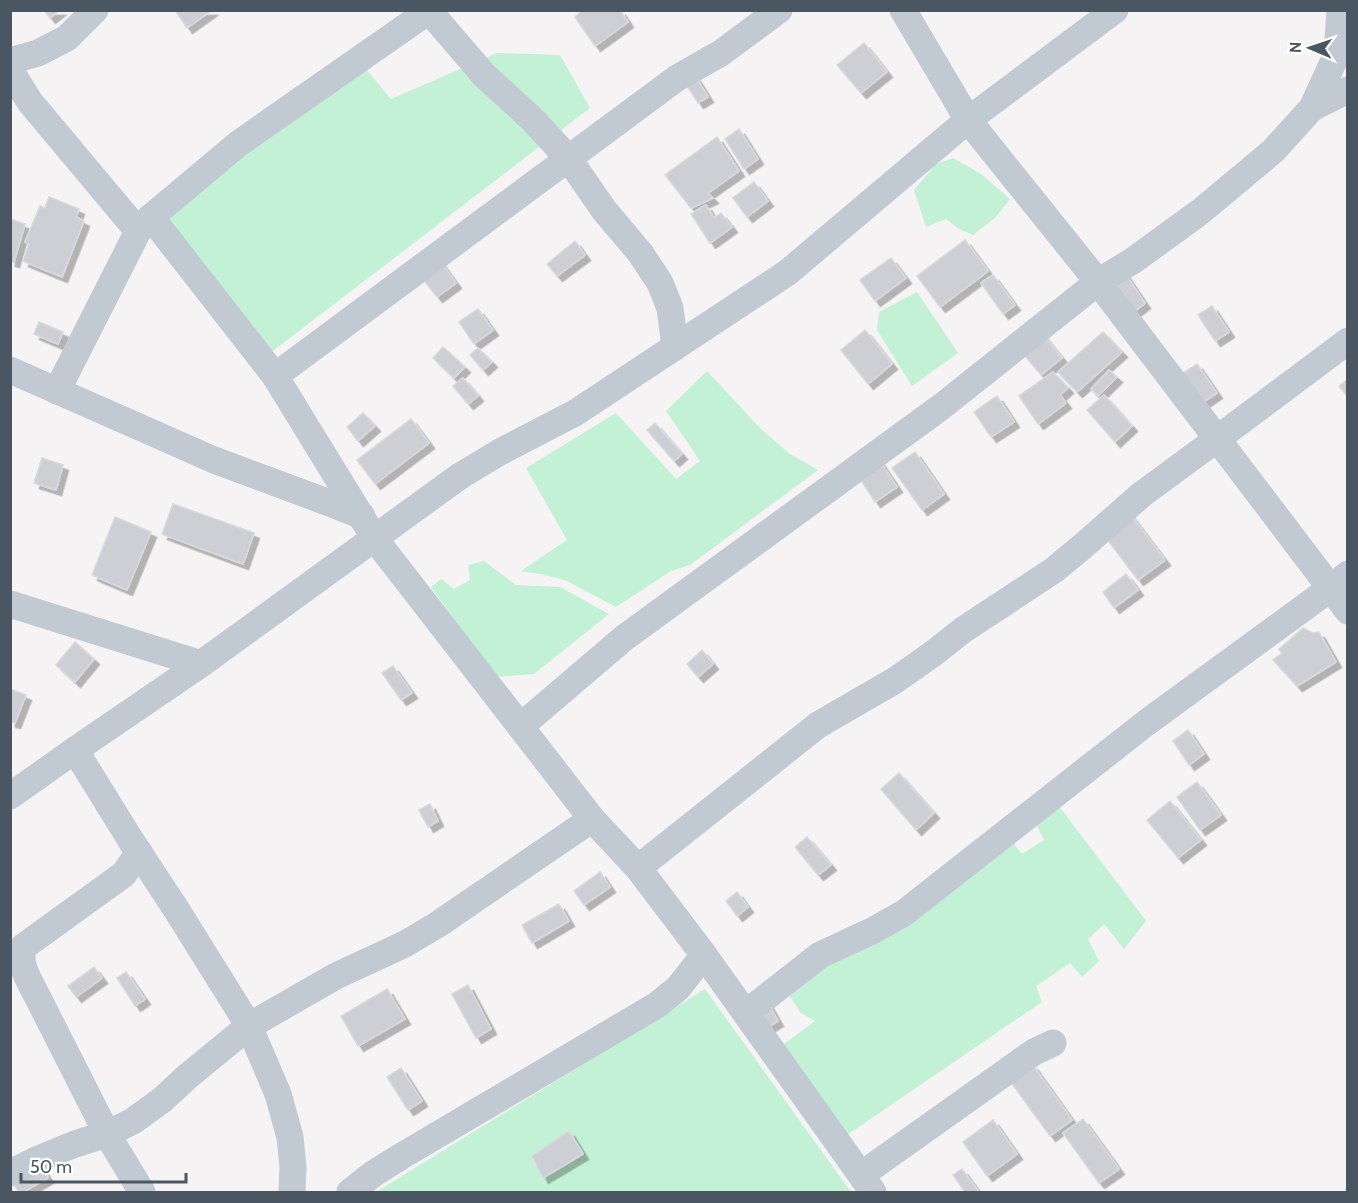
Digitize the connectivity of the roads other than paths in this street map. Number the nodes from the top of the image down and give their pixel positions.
1 (95, 10) edge
2 (779, 10) edge
3 (903, 10) edge
4 (1116, 10) edge
5 (1340, 10) edge
6 (429, 11) edge
7 (10, 61) edge
8 (10, 70) edge
9 (1347, 90) edge
10 (1312, 108) junction
11 (968, 120) junction
12 (568, 158) junction
13 (145, 224) junction
14 (1098, 282) junction
15 (1347, 341) edge
16 (675, 347) junction
17 (10, 370) edge
18 (275, 376) junction
19 (57, 391) junction
20 (1217, 440) junction
21 (362, 516) junction
22 (375, 539) junction
23 (1339, 581) edge
24 (10, 604) edge
25 (1347, 611) edge
26 (201, 664) junction
27 (521, 726) junction
28 (75, 750) junction
29 (10, 796) edge
30 (592, 819) junction
31 (139, 852) junction
32 (638, 868) junction
33 (704, 955) junction
34 (746, 1013) junction
35 (249, 1026) junction
36 (1053, 1043) dead end
37 (107, 1134) junction
38 (10, 1173) edge
39 (867, 1184) edge
40 (142, 1192) edge
41 (292, 1192) edge
42 (350, 1192) edge

1 - 7 street
2 - 12 street
3 - 11 street
4 - 11 street
5 - 10 street
6 - 12 street
6 - 13 street
8 - 13 street
9 - 10 street
10 - 14 street
11 - 14 street
11 - 16 street
12 - 16 street
12 - 18 street
13 - 18 street
13 - 19 street
14 - 20 street
14 - 27 street
15 - 20 street
16 - 22 street
17 - 19 street
18 - 21 street
19 - 21 street
20 - 23 street
20 - 32 street
21 - 22 street
22 - 26 street
22 - 27 street
23 - 25 street
23 - 34 street
24 - 26 street
26 - 28 street
27 - 30 street
28 - 29 street
28 - 31 street
30 - 32 street
30 - 35 street
31 - 35 street
31 - 37 street
32 - 33 street
33 - 34 street
33 - 42 street
34 - 39 street
35 - 37 street
35 - 41 street
36 - 39 street
37 - 38 street
37 - 40 street

